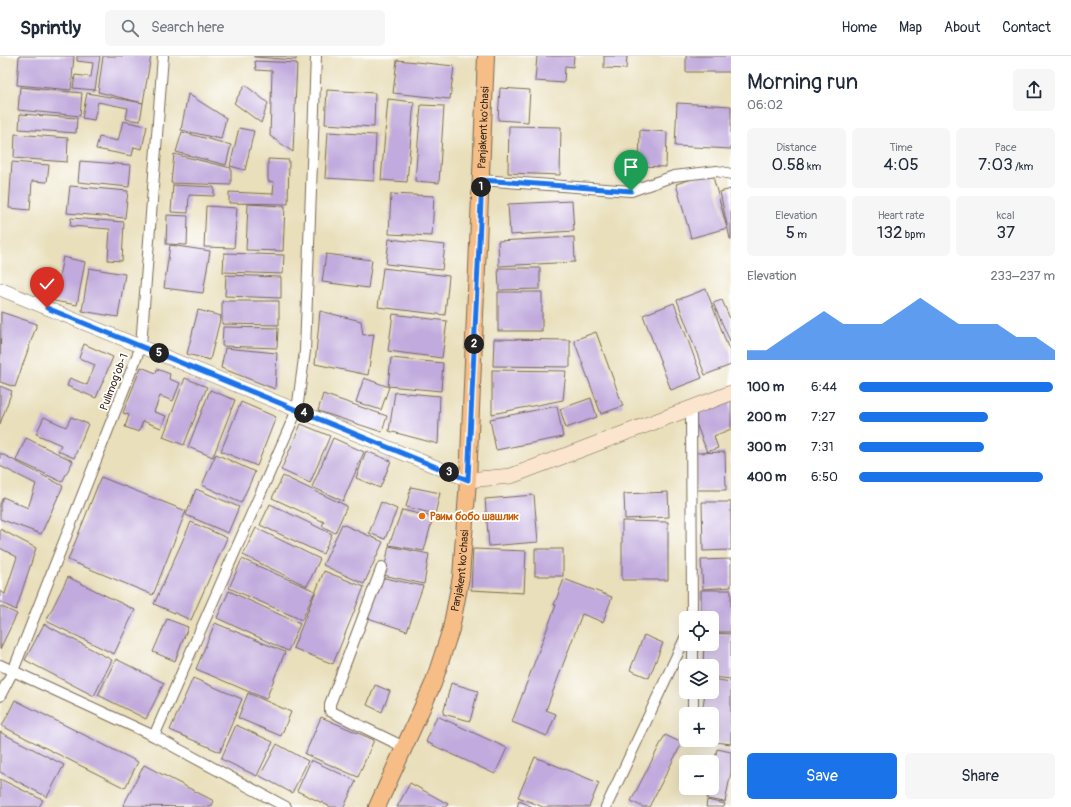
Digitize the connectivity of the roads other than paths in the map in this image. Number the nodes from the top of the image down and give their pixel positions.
1 (162, 56) edge
2 (316, 56) edge
3 (486, 56) edge
4 (731, 174) edge
5 (482, 180) junction
6 (0, 289) edge
7 (140, 346) junction
8 (731, 392) edge
9 (691, 408) junction
10 (297, 410) junction
11 (468, 480) junction
12 (382, 567) dead end
13 (692, 611) edge
14 (679, 651) edge
15 (0, 665) edge
16 (13, 670) junction
17 (0, 696) edge
18 (154, 736) junction
19 (404, 747) junction
20 (286, 807) edge
21 (377, 807) edge
22 (606, 807) edge

1 - 7 street, Pulimog’ob-1
2 - 10 street
3 - 5 main road, Panjakent ko'chasi
4 - 5 street
5 - 11 main road, Panjakent ko'chasi
6 - 7 street
7 - 10 street
7 - 16 street, Pulimog’ob-1
8 - 9 main road
9 - 11 main road
9 - 13 street
10 - 11 street
10 - 18 street
11 - 19 main road, Panjakent ko'chasi
12 - 19 street
14 - 22 street
15 - 16 street
16 - 17 street, Pulimog’ob-1
16 - 18 street
18 - 20 street
19 - 21 main road, Panjakent ko'chasi

